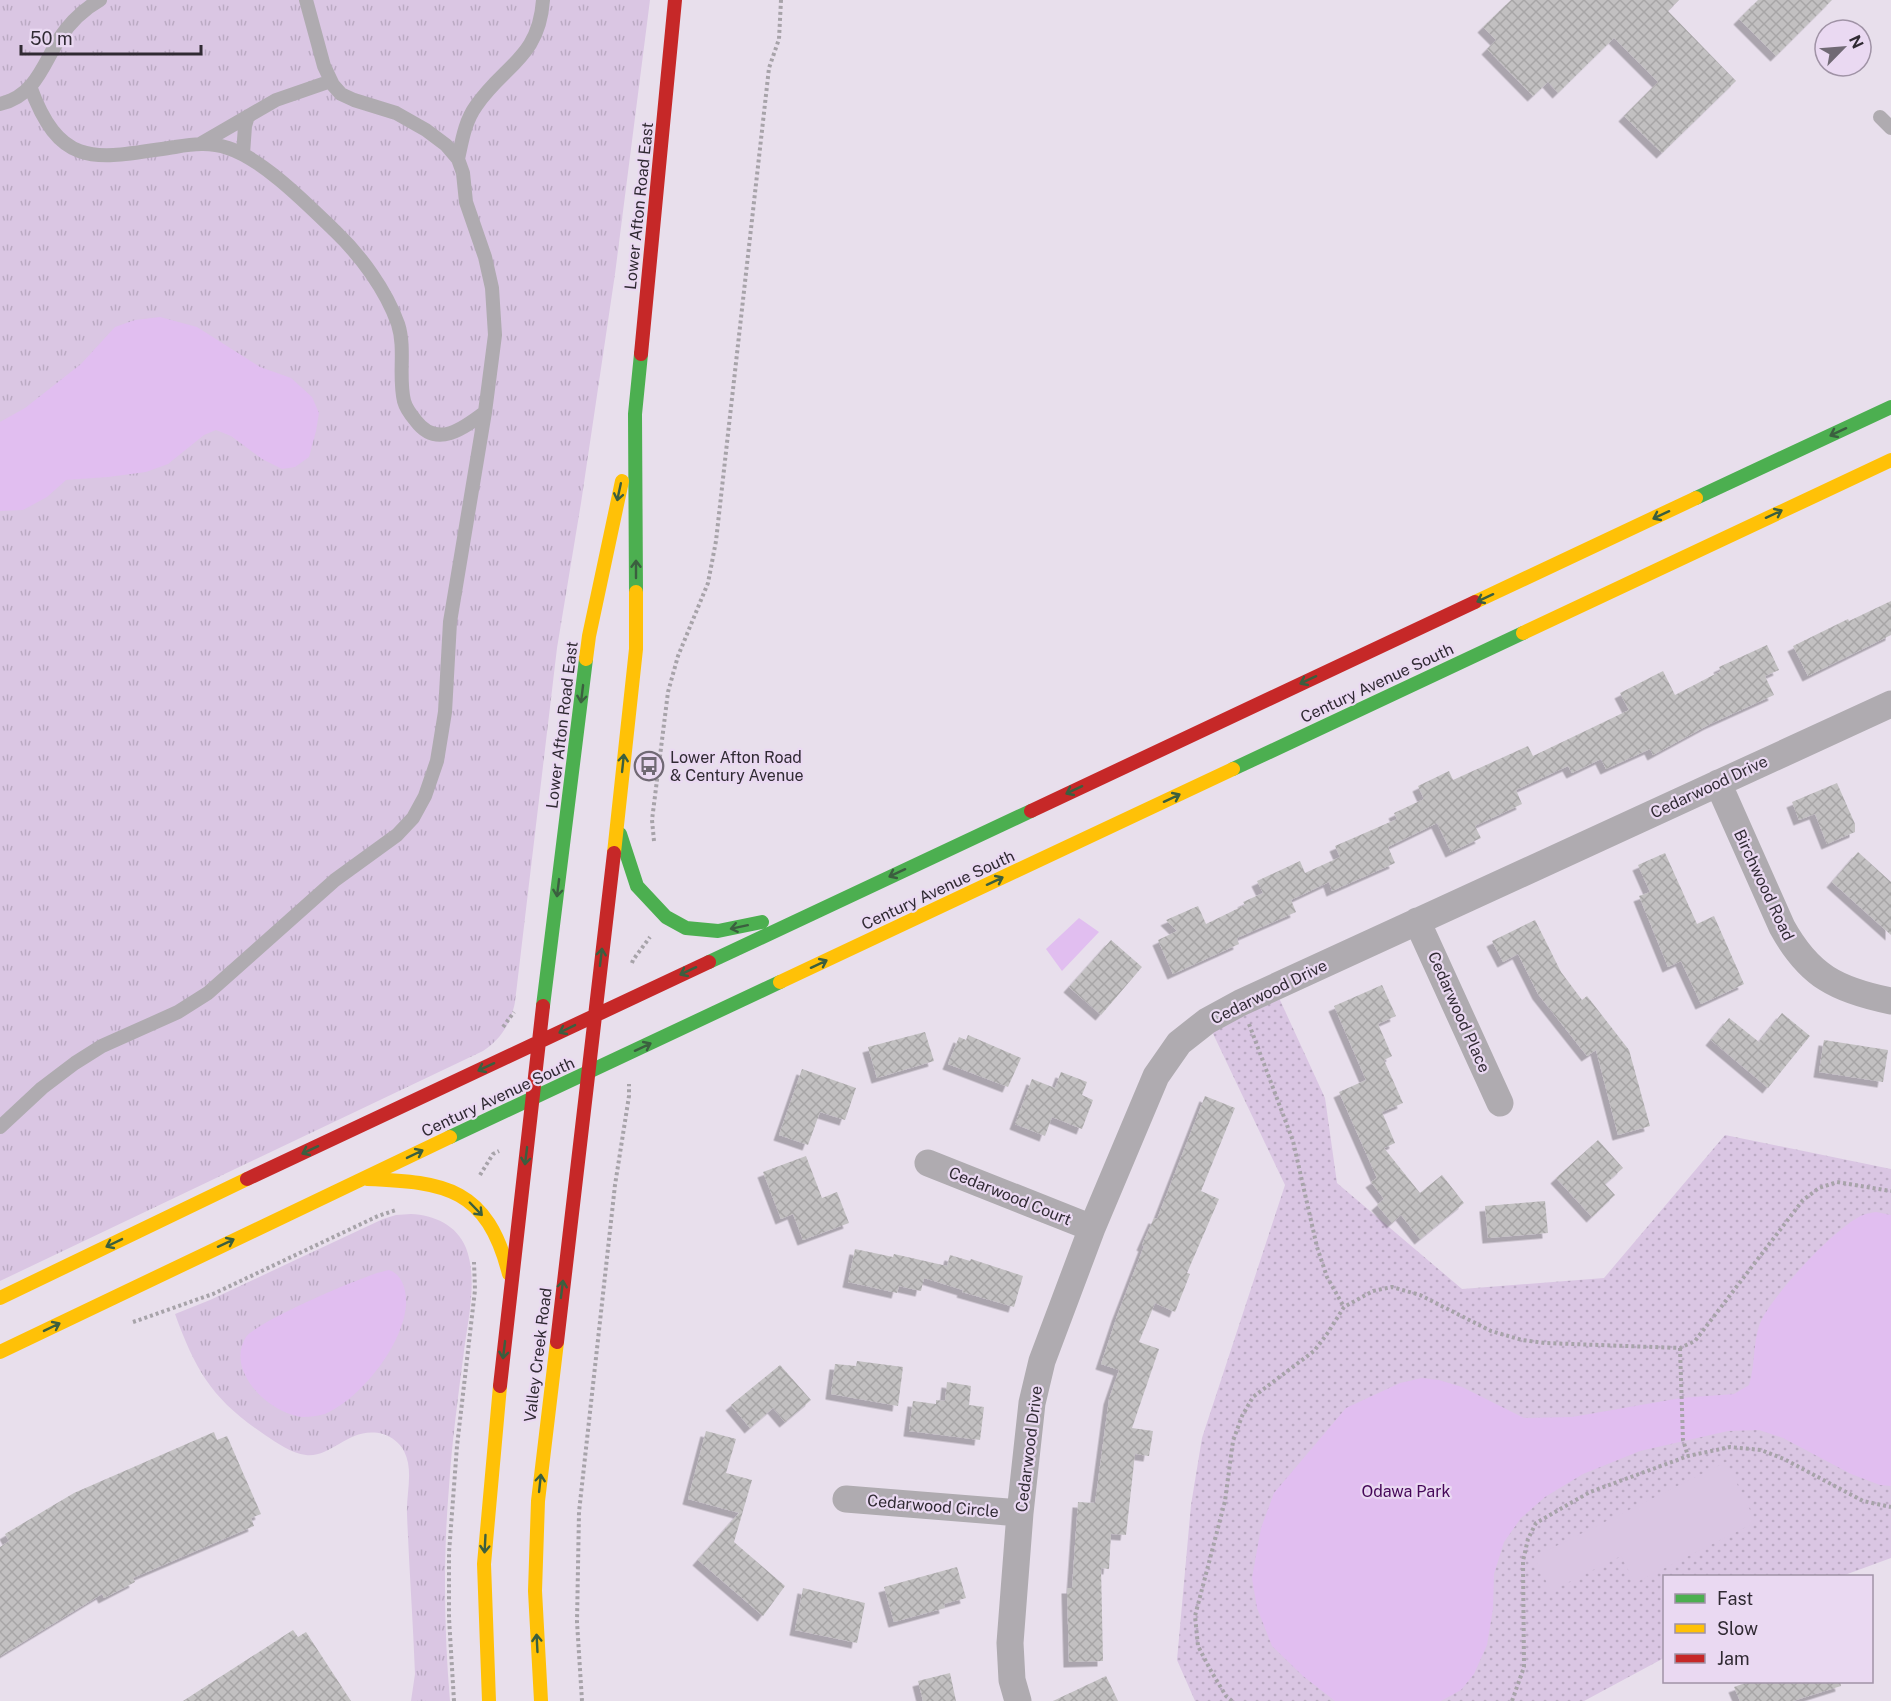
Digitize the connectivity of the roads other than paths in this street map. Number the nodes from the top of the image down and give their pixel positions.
1 (100, 0) edge
2 (306, 0) edge
3 (543, 0) edge
4 (675, 0) edge
5 (331, 81) junction
6 (30, 86) junction
7 (0, 104) edge
8 (248, 116) junction
9 (1880, 117) dead end
10 (1891, 128) edge
11 (200, 144) junction
12 (243, 154) junction
13 (458, 159) junction
14 (1891, 407) edge
15 (485, 412) junction
16 (635, 414) junction
17 (1891, 460) edge
18 (1891, 704) edge
19 (1718, 783) junction
20 (617, 822) junction
21 (817, 911) junction
22 (1417, 921) junction
23 (1891, 1001) edge
24 (596, 1015) junction
25 (539, 1042) junction
26 (590, 1072) junction
27 (533, 1098) junction
28 (1500, 1103) dead end
29 (0, 1127) edge
30 (928, 1163) dead end
31 (362, 1179) junction
32 (1092, 1228) junction
33 (511, 1286) junction
34 (0, 1298) edge
35 (0, 1352) edge
36 (846, 1499) dead end
37 (1020, 1513) junction
38 (489, 1701) edge
39 (541, 1701) edge
40 (1018, 1701) edge

1 - 6 lane
2 - 5 lane
3 - 13 lane
4 - 16 main road, Lower Afton Road East
5 - 8 lane
5 - 13 lane
6 - 7 lane
6 - 11 lane
8 - 11 lane
8 - 12 lane
9 - 10 lane
11 - 12 lane
12 - 15 lane
13 - 15 lane
14 -> 21 main road, Century Avenue South
15 - 29 lane
20 -> 16 main road, Lower Afton Road East
16 -> 25 main road, Lower Afton Road East
26 -> 17 main road, Century Avenue South
18 - 19 street, Cedarwood Drive
19 - 22 street, Cedarwood Drive
19 - 23 street, Birchwood Road
21 -> 20 main road
24 -> 20 main road, Lower Afton Road East
21 -> 24 main road, Century Avenue South
22 - 28 street, Cedarwood Place
22 - 32 street, Cedarwood Drive
24 -> 25 main road, Century Avenue South
24 - 26 main road, Valley Creek Road
25 - 27 main road, Valley Creek Road
25 -> 34 main road, Century Avenue South
26 - 27 main road, Century Avenue South
39 -> 26 main road, Valley Creek Road
31 -> 27 main road, Century Avenue South
27 -> 33 main road, Valley Creek Road
30 - 32 street, Cedarwood Court
31 -> 33 main road
35 -> 31 main road, Century Avenue South
32 - 37 street, Cedarwood Drive
33 -> 38 main road, Valley Creek Road
36 - 37 street, Cedarwood Circle
37 - 40 street, Cedarwood Drive

